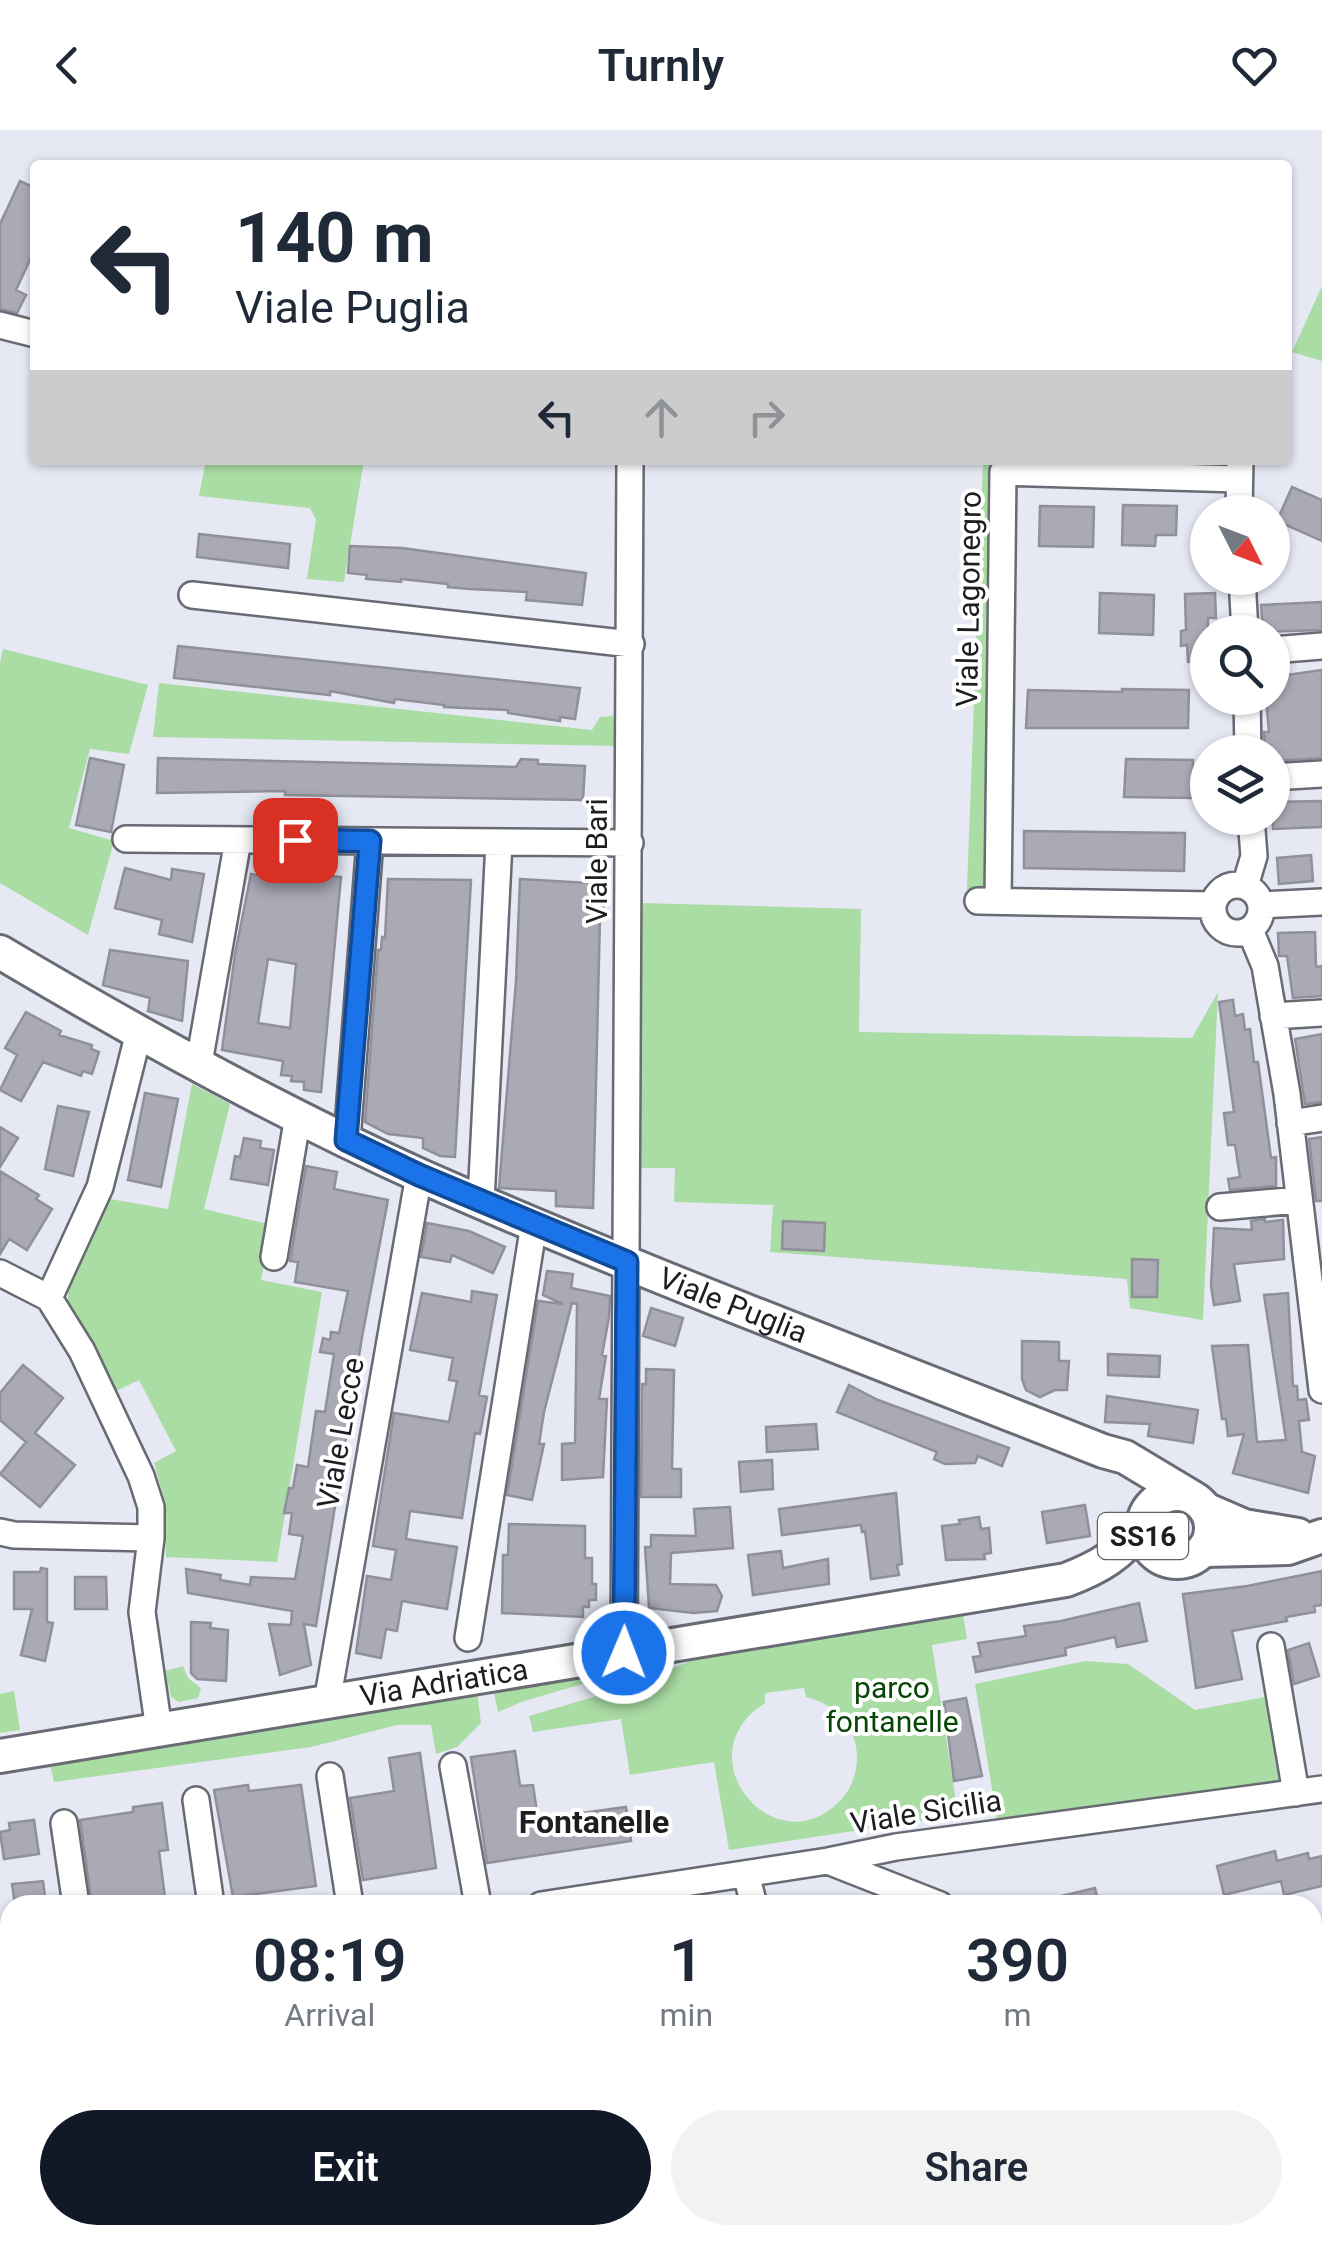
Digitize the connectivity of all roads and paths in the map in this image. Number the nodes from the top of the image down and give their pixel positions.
1 (1, 327) edge
2 (30, 333) edge
3 (630, 465) edge
4 (1239, 469) edge
5 (1239, 495) edge
6 (192, 596) dead end
7 (631, 644) junction
8 (1322, 646) edge
9 (1290, 649) edge
10 (1322, 774) edge
11 (1290, 776) edge
12 (1253, 835) edge
13 (126, 839) dead end
14 (238, 840) junction
15 (370, 841) junction
16 (500, 842) junction
17 (630, 843) junction
18 (1253, 896) junction
19 (1322, 902) edge
20 (1213, 905) junction
21 (1250, 930) junction
22 (0, 952) edge
23 (1322, 1013) edge
24 (1273, 1016) junction
25 (139, 1032) junction
26 (198, 1063) junction
27 (298, 1116) junction
28 (1322, 1118) edge
29 (1290, 1123) junction
30 (346, 1140) junction
31 (419, 1175) junction
32 (1300, 1200) junction
33 (481, 1201) junction
34 (1220, 1207) dead end
35 (534, 1224) junction
36 (1312, 1228) edge
37 (274, 1257) dead end
38 (627, 1262) junction
39 (0, 1273) edge
40 (49, 1298) junction
41 (1322, 1390) edge
42 (1103, 1451) junction
43 (1198, 1503) junction
44 (1146, 1516) junction
45 (0, 1532) edge
46 (1317, 1536) edge
47 (152, 1538) junction
48 (1204, 1550) junction
49 (1164, 1560) junction
50 (1066, 1580) junction
51 (468, 1638) dead end
52 (1271, 1646) dead end
53 (624, 1653) junction
54 (327, 1702) junction
55 (159, 1730) junction
56 (0, 1756) edge
57 (453, 1766) dead end
58 (330, 1776) dead end
59 (1309, 1791) edge
60 (196, 1800) dead end
61 (64, 1823) dead end
62 (828, 1861) junction
63 (746, 1874) junction
64 (75, 1895) edge
65 (210, 1895) edge
66 (348, 1895) edge
67 (476, 1895) edge
68 (640, 1895) edge
69 (751, 1895) edge
70 (915, 1895) edge

1 - 2 street
3 - 7 street, Viale Bari
4 - 5 street
4 - 20 street, Viale Lagonegro
6 - 7 street
7 - 17 street, Viale Bari
8 - 9 street
10 - 11 street
12 - 18 street
13 - 14 street
14 - 15 street
14 - 26 street
15 - 16 street
15 - 30 street
16 - 17 street
16 - 33 street
17 - 38 street, Viale Bari
18 - 19 street
18 - 20 street
18 - 21 street
20 - 21 street
21 - 24 street
22 - 25 main road, Viale Puglia
23 - 24 street
24 - 29 street
25 - 26 main road, Viale Puglia
25 - 40 street
26 - 27 main road, Viale Puglia
27 - 30 main road, Viale Puglia
27 - 37 street
28 - 29 street
29 - 32 street
30 - 31 main road, Viale Puglia
31 - 33 main road, Viale Puglia
31 - 54 street, Viale Lecce
32 - 34 street
32 - 36 street
33 - 35 main road, Viale Puglia
35 - 38 main road, Viale Puglia
35 - 51 street
36 - 41 street
38 - 42 main road, Viale Puglia
38 - 53 street, Viale Bari
39 - 40 street
40 - 47 street
42 - 43 main road, Viale Puglia
42 - 44 main road, Viale Puglia
43 - 44 main road, SS16
43 - 46 main road, SS16
43 - 48 main road, SS16
44 - 49 main road, SS16
44 - 50 main road, Via Adriatica / SS16
45 - 47 street
46 - 48 main road, SS16
47 - 55 street
48 - 49 main road, SS16
49 - 50 main road, Via Adriatica / SS16
50 - 53 main road, Via Adriatica / SS16
52 - 59 street
53 - 54 main road, Via Adriatica / SS16
54 - 55 main road, Via Adriatica / SS16
55 - 56 main road, Via Adriatica / SS16
57 - 67 street
58 - 66 street
59 - 62 street, Viale Sicilia
60 - 65 street
61 - 64 street
62 - 63 street, Viale Sicilia
62 - 70 street
63 - 68 street, Viale Sicilia
63 - 69 street

